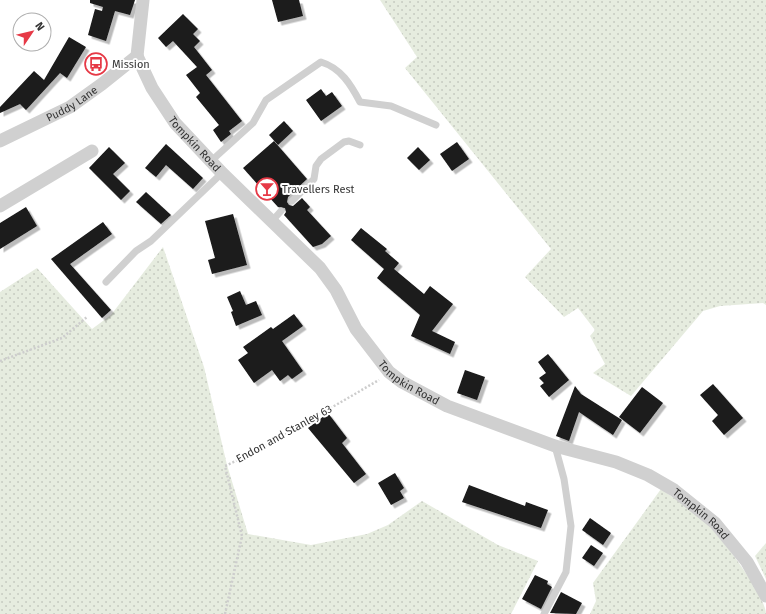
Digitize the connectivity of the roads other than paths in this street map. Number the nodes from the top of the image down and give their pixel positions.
1 (143, 0) edge
2 (137, 56) junction
3 (436, 125) dead end
4 (0, 141) edge
5 (360, 145) dead end
6 (92, 151) dead end
7 (210, 162) junction
8 (222, 173) junction
9 (292, 201) dead end
10 (0, 206) edge
11 (281, 211) dead end
12 (272, 221) junction
13 (106, 282) dead end
14 (555, 446) junction
15 (766, 596) edge
16 (544, 614) edge

1 - 2 street
2 - 4 street, Puddy Lane
2 - 7 street, Tompkin Road
3 - 7 lane
5 - 9 lane
6 - 10 street
7 - 8 street, Tompkin Road
8 - 12 street, Tompkin Road
8 - 13 lane
11 - 12 lane
12 - 14 street, Tompkin Road
14 - 15 street, Tompkin Road
14 - 16 lane

